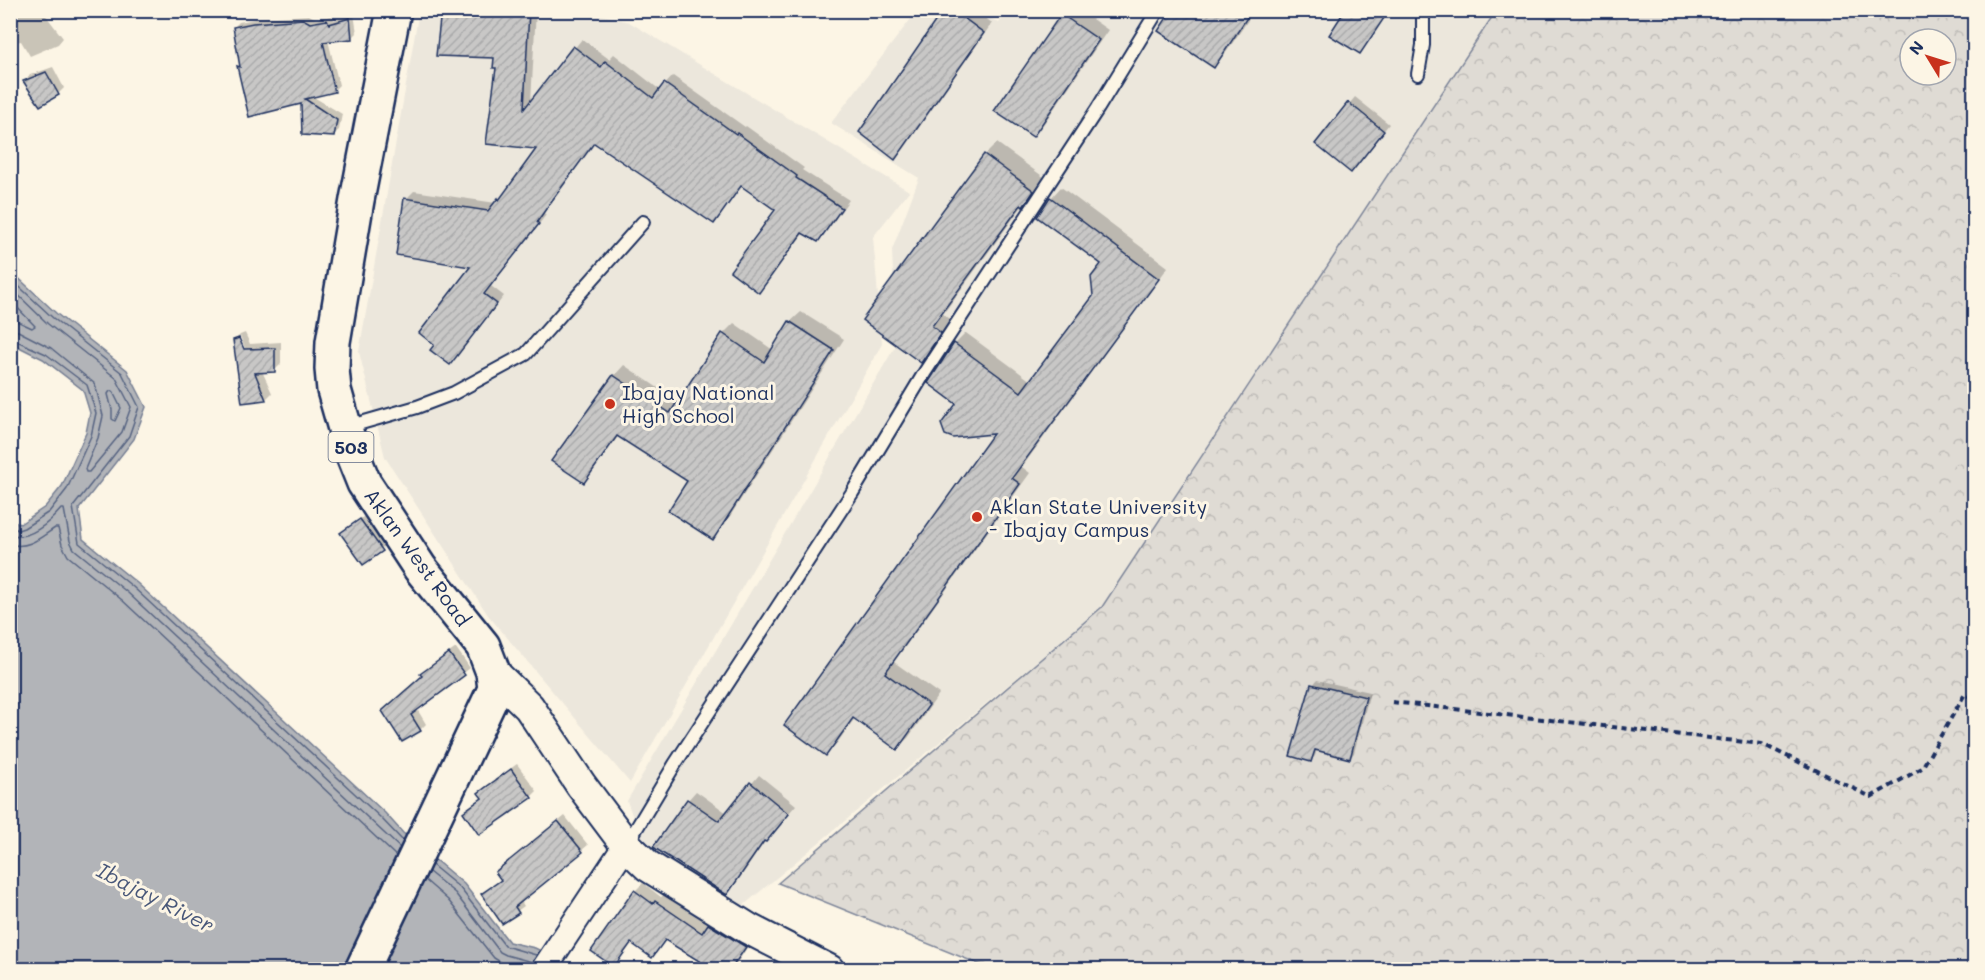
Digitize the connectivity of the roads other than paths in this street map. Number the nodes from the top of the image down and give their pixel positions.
1 (1158, 10) edge
2 (1423, 10) edge
3 (386, 17) edge
4 (1418, 74) dead end
5 (643, 222) dead end
6 (345, 427) junction
7 (493, 672) junction
8 (626, 845) junction
9 (362, 969) edge
10 (543, 969) edge
11 (829, 969) edge

1 - 8 lane
2 - 4 lane
3 - 6 main road, Aklan West Road / 503
5 - 6 lane
6 - 7 main road, Aklan West Road / 503
7 - 8 street
7 - 9 main road, Aklan West Road / 503
8 - 10 street
8 - 11 street

